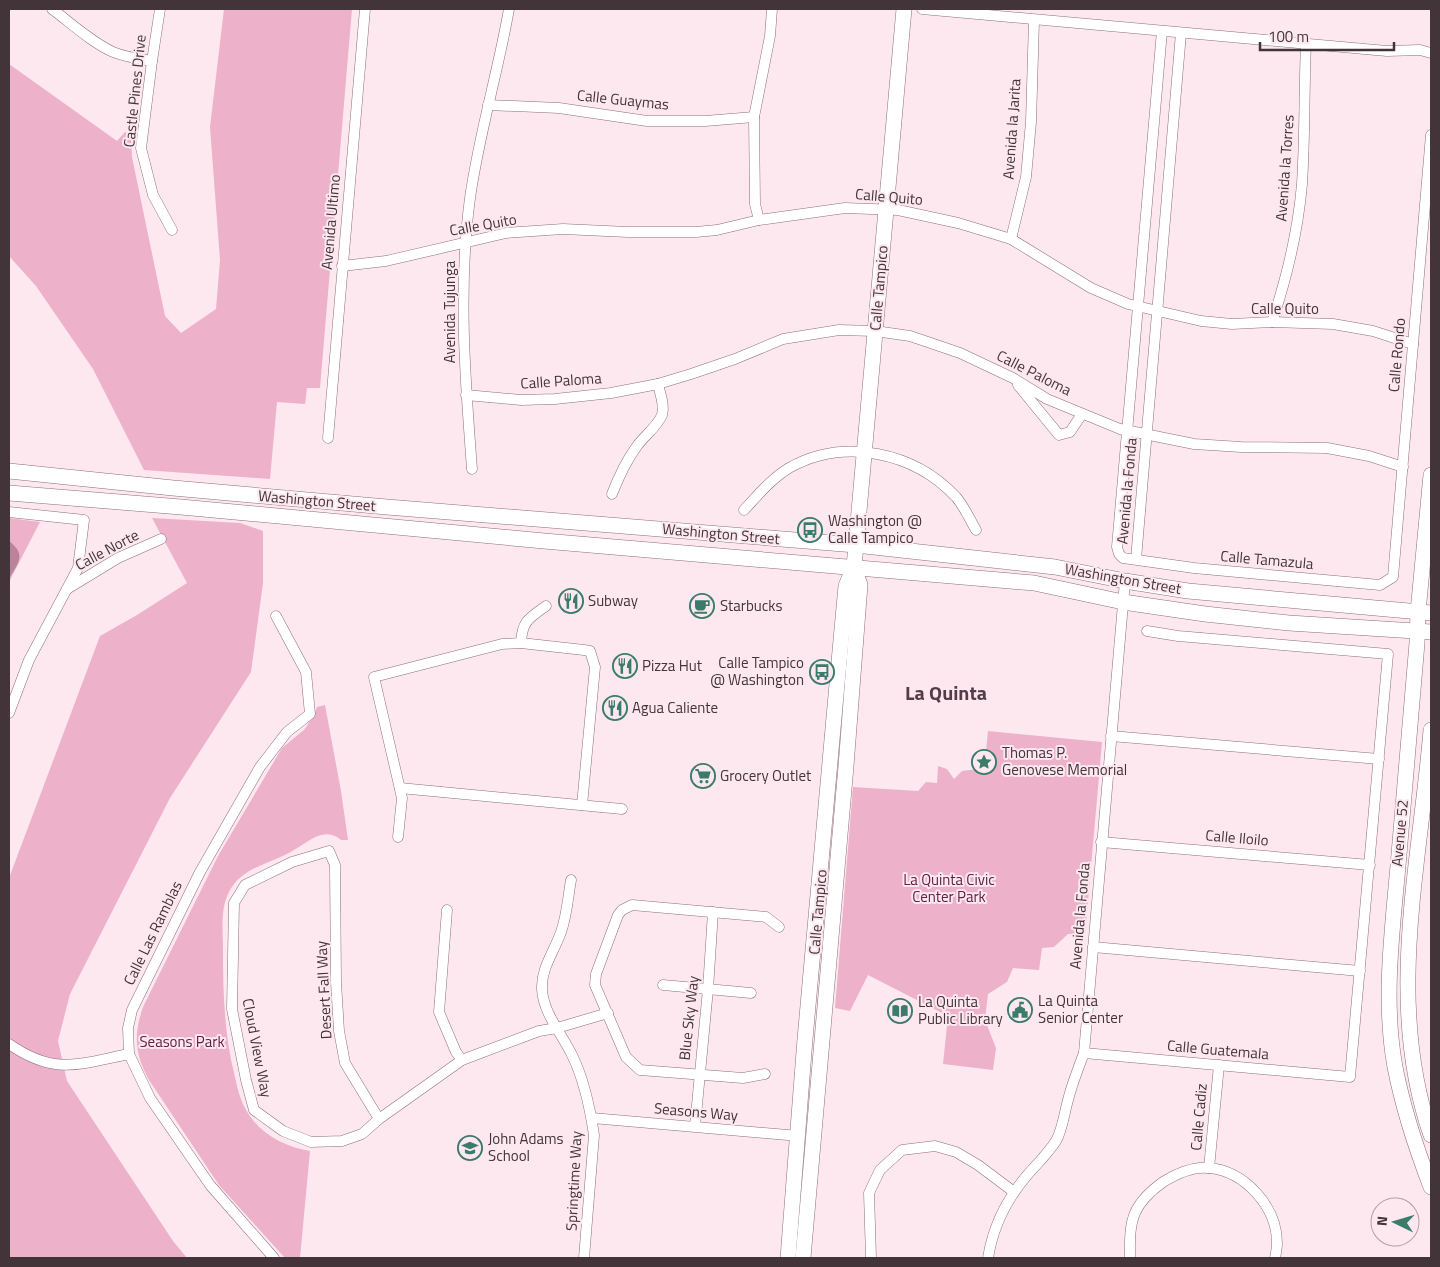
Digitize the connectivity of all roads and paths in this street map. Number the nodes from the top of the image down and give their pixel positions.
1 (52, 9) edge
2 (160, 9) edge
3 (365, 9) edge
4 (509, 9) edge
5 (772, 9) edge
6 (904, 9) edge
7 (922, 9) edge
8 (1034, 20) junction
9 (1162, 31) junction
10 (1181, 33) junction
11 (1306, 43) junction
12 (1431, 52) edge
13 (152, 61) junction
14 (488, 105) junction
15 (754, 117) junction
16 (1431, 135) edge
17 (885, 209) junction
18 (759, 220) junction
19 (172, 230) dead end
20 (1011, 239) junction
21 (466, 242) junction
22 (342, 266) junction
23 (1138, 306) junction
24 (1158, 311) junction
25 (1272, 322) junction
26 (875, 331) junction
27 (1413, 344) junction
28 (1013, 378) junction
29 (658, 384) junction
30 (466, 395) junction
31 (1082, 414) junction
32 (1128, 430) junction
33 (1146, 435) junction
34 (328, 438) dead end
35 (865, 453) junction
36 (1403, 467) junction
37 (472, 469) dead end
38 (9, 471) edge
39 (1431, 475) edge
40 (9, 493) edge
41 (612, 494) dead end
42 (744, 510) dead end
43 (9, 512) edge
44 (976, 530) dead end
45 (161, 539) dead end
46 (856, 545) junction
47 (1136, 560) junction
48 (854, 567) junction
49 (1393, 577) joint
50 (1125, 581) junction
51 (67, 589) junction
52 (1123, 602) junction
53 (546, 606) dead end
54 (1425, 613) edge
55 (276, 616) dead end
56 (1147, 631) dead end
57 (1424, 631) edge
58 (521, 644) junction
59 (9, 713) edge
60 (1431, 730) edge
61 (1110, 736) junction
62 (1379, 759) junction
63 (400, 788) junction
64 (582, 805) junction
65 (622, 809) dead end
66 (398, 837) dead end
67 (1101, 842) junction
68 (329, 851) joint
69 (1370, 864) junction
70 (571, 880) dead end
71 (447, 910) dead end
72 (713, 912) junction
73 (779, 927) dead end
74 (1093, 947) junction
75 (1360, 971) junction
76 (663, 985) dead end
77 (708, 989) junction
78 (752, 993) dead end
79 (608, 1013) junction
80 (557, 1028) junction
81 (9, 1044) edge
82 (1084, 1053) junction
83 (129, 1054) junction
84 (462, 1060) junction
85 (1219, 1065) junction
86 (765, 1074) dead end
87 (699, 1075) junction
88 (592, 1118) junction
89 (379, 1119) junction
90 (695, 1126) junction
91 (1431, 1135) edge
92 (798, 1136) junction
93 (1209, 1168) junction
94 (1431, 1187) edge
95 (1014, 1192) junction
96 (806, 1231) junction
97 (274, 1258) edge
98 (584, 1258) edge
99 (788, 1258) edge
100 (803, 1258) edge
101 (871, 1258) edge
102 (988, 1258) edge
103 (1130, 1258) edge
104 (1275, 1258) edge

1 - 13 street
2 - 13 street, Castle Pines Drive
3 - 22 street, Avenida Ultimo
4 - 14 street, Avenida Tujunga
5 - 15 street
6 - 17 main road, Calle Tampico
7 - 8 street
8 - 9 street
8 - 20 street, Avenida la Jarita
9 - 10 street
9 - 23 street, Avenida la Fonda
10 - 11 street
10 - 24 street, Avenida la Fonda
11 - 12 street
11 - 25 street, Avenida la Torres
13 - 19 street, Castle Pines Drive
14 - 15 street, Calle Guaymas
14 - 21 street, Avenida Tujunga
15 - 18 street
16 - 27 street, Calle Rondo
17 - 18 street, Calle Quito
17 - 20 street, Calle Quito
17 - 26 main road, Calle Tampico
18 - 21 street, Calle Quito
20 - 23 street, Calle Quito
21 - 22 street, Calle Quito
21 - 30 street, Avenida Tujunga
22 - 34 street, Avenida Ultimo
23 - 24 street, Calle Quito
23 - 32 street, Avenida la Fonda
24 - 25 street, Calle Quito
24 - 33 street, Avenida la Fonda
25 - 27 street, Calle Quito
26 - 28 street, Calle Paloma
26 - 29 street, Calle Paloma
26 - 35 main road, Calle Tampico
27 - 36 street, Calle Rondo
28 - 31 street, Calle Paloma
28 - 31 street
29 - 30 street, Calle Paloma
29 - 41 street
30 - 37 street, Avenida Tujunga
31 - 32 street, Calle Paloma
32 - 33 street, Calle Paloma
32 - 47 street, Avenida la Fonda
33 - 36 street, Calle Paloma
33 - 47 street, Avenida la Fonda
35 - 42 street
35 - 44 street
35 - 46 main road, Calle Tampico
36 - 49 street, Calle Rondo
38 - 46 main road, Washington Street
39 - 54 main road, Avenue 52
40 - 48 main road, Washington Street
43 - 51 street, Calle Norte
45 - 51 street, Calle Norte
46 - 48 main road, Calle Tampico
46 - 50 main road, Washington Street
47 - 49 street, Calle Tamazula
48 - 52 main road, Washington Street
48 - 92 main road, Calle Tampico
48 - 96 main road, Calle Tampico
50 - 52 street, Avenida la Fonda
50 - 54 main road, Washington Street
51 - 59 street, Calle Norte
52 - 57 main road, Washington Street
52 - 61 street, Avenida la Fonda
53 - 58 street
54 - 57 main road, Avenue 52
55 - 83 street, Calle Las Ramblas
56 - 62 street
57 - 94 main road, Avenue 52
58 - 63 street
58 - 64 street
60 - 91 main road, Avenue 52
61 - 62 street
61 - 67 street, Avenida la Fonda
62 - 69 street
63 - 64 street
63 - 66 street
64 - 65 street
67 - 69 street, Calle Iloilo
67 - 74 street, Avenida la Fonda
68 - 89 street, Desert Fall Way
68 - 89 street, Cloud View Way
69 - 75 street
70 - 80 street, Springtime Way
71 - 84 street
72 - 73 street
72 - 77 street, Blue Sky Way
72 - 79 street
74 - 75 street
74 - 82 street, Avenida la Fonda
75 - 85 street, Calle Guatemala
76 - 77 street
77 - 78 street
77 - 87 street, Blue Sky Way
79 - 80 street, Cloud View Way
79 - 87 street
80 - 84 street, Cloud View Way
80 - 88 street, Springtime Way
81 - 83 street
82 - 85 street, Calle Guatemala
82 - 95 street, Avenida la Fonda
83 - 97 street, Calle Las Ramblas
84 - 89 street, Cloud View Way
85 - 93 street, Calle Cadiz
86 - 87 street
87 - 90 street, Blue Sky Way
88 - 90 street, Seasons Way
88 - 98 street, Springtime Way
90 - 92 street, Seasons Way
92 - 96 main road
92 - 99 main road, Calle Tampico
93 - 103 street
93 - 104 street, Calle Cadiz
95 - 101 street
95 - 102 street, Avenida la Fonda
96 - 100 main road, Calle Tampico

